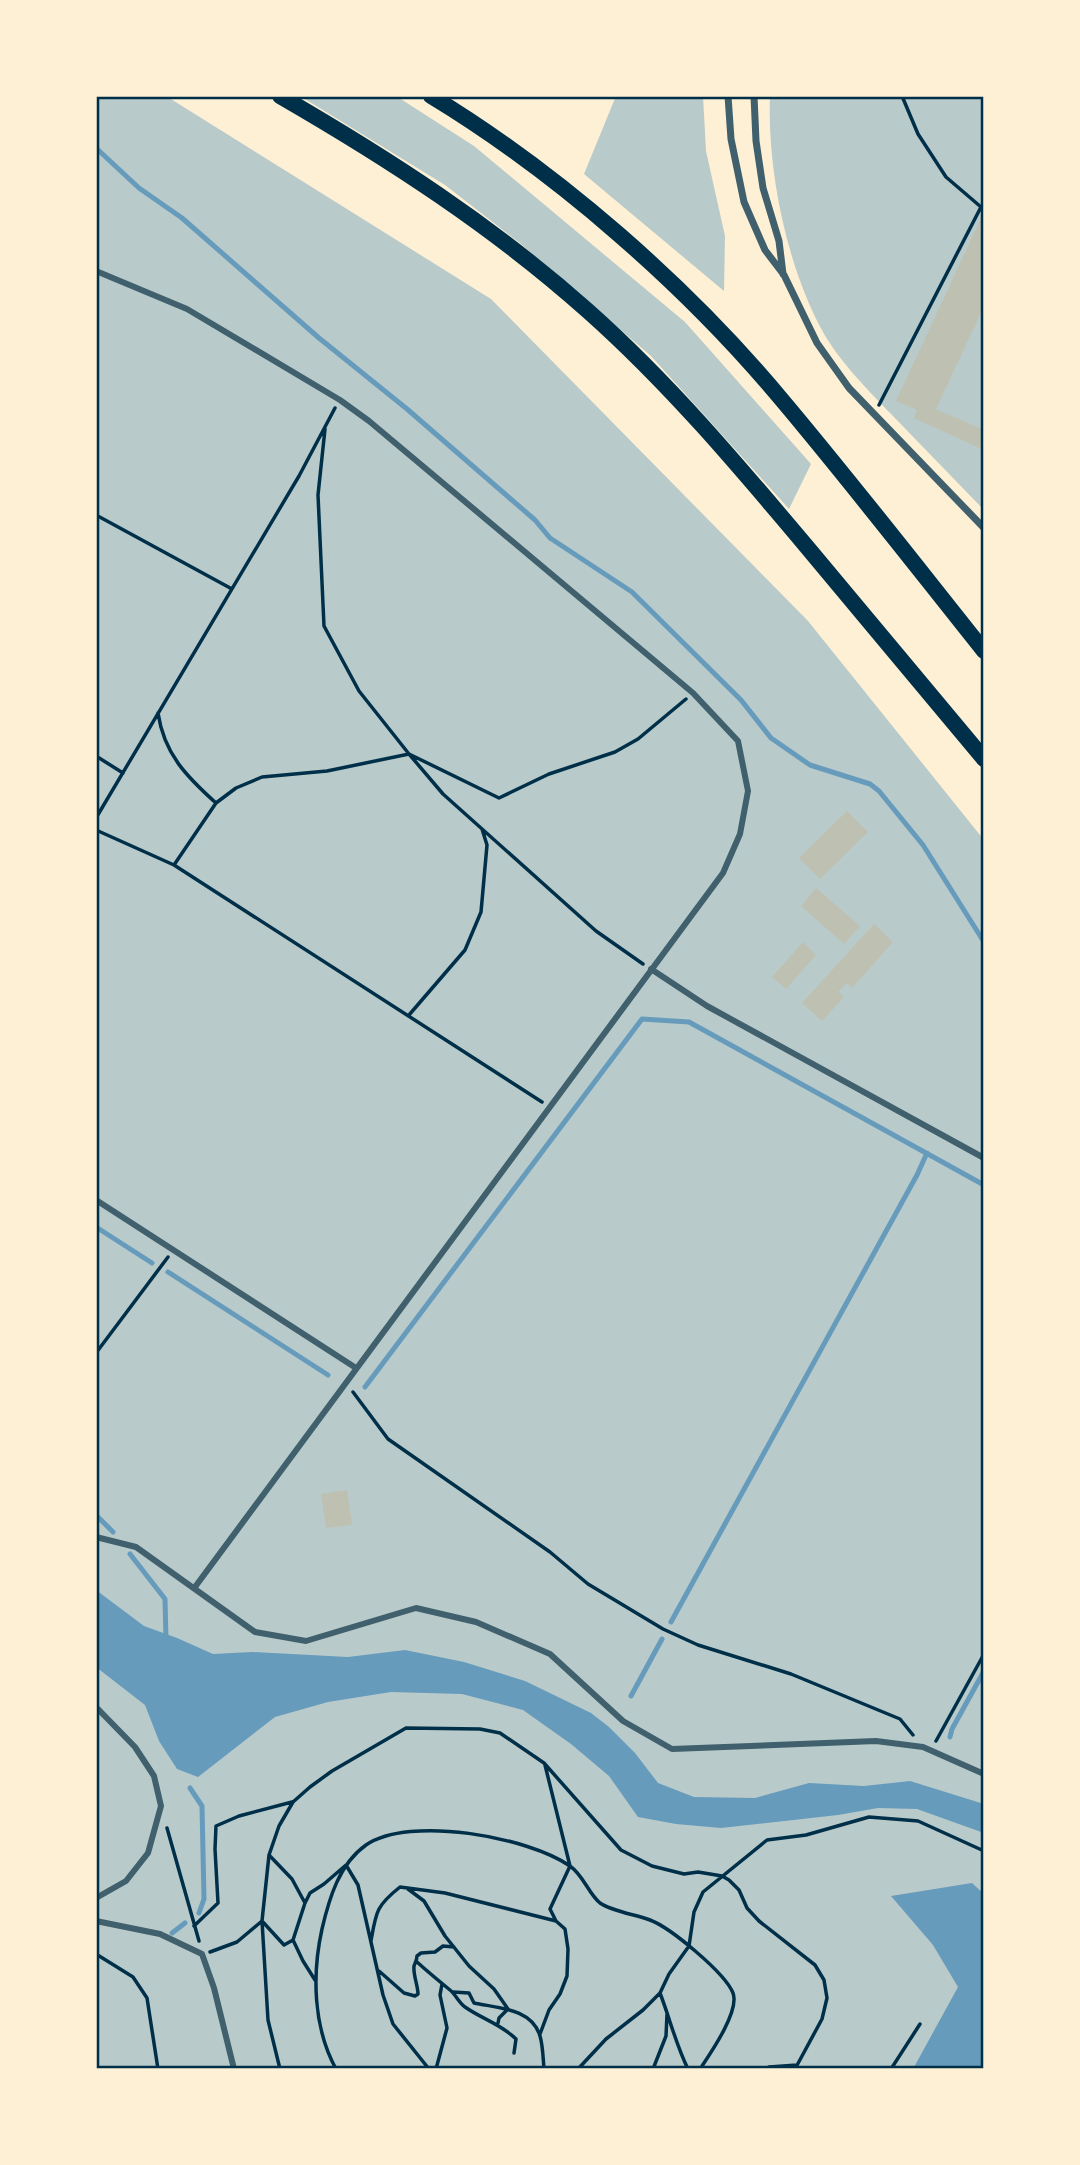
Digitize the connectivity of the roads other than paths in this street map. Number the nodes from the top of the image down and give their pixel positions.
1 (280, 96) edge
2 (431, 96) edge
3 (728, 96) edge
4 (754, 96) edge
5 (96, 271) edge
6 (783, 275) junction
7 (984, 528) edge
8 (984, 651) edge
9 (984, 759) edge
10 (651, 969) junction
11 (984, 1157) edge
12 (96, 1200) edge
13 (356, 1368) junction
14 (96, 1537) edge
15 (195, 1587) junction
16 (96, 1707) edge
17 (984, 1774) edge
18 (96, 1898) edge
19 (96, 1921) edge
20 (234, 2069) edge

1 - 9 highway
2 - 8 highway
3 - 6 street
4 - 6 street
5 - 10 street
6 - 7 street
10 - 11 street
10 - 13 street
12 - 13 street
13 - 15 street
14 - 15 street
15 - 17 street
16 - 18 street
19 - 20 street

